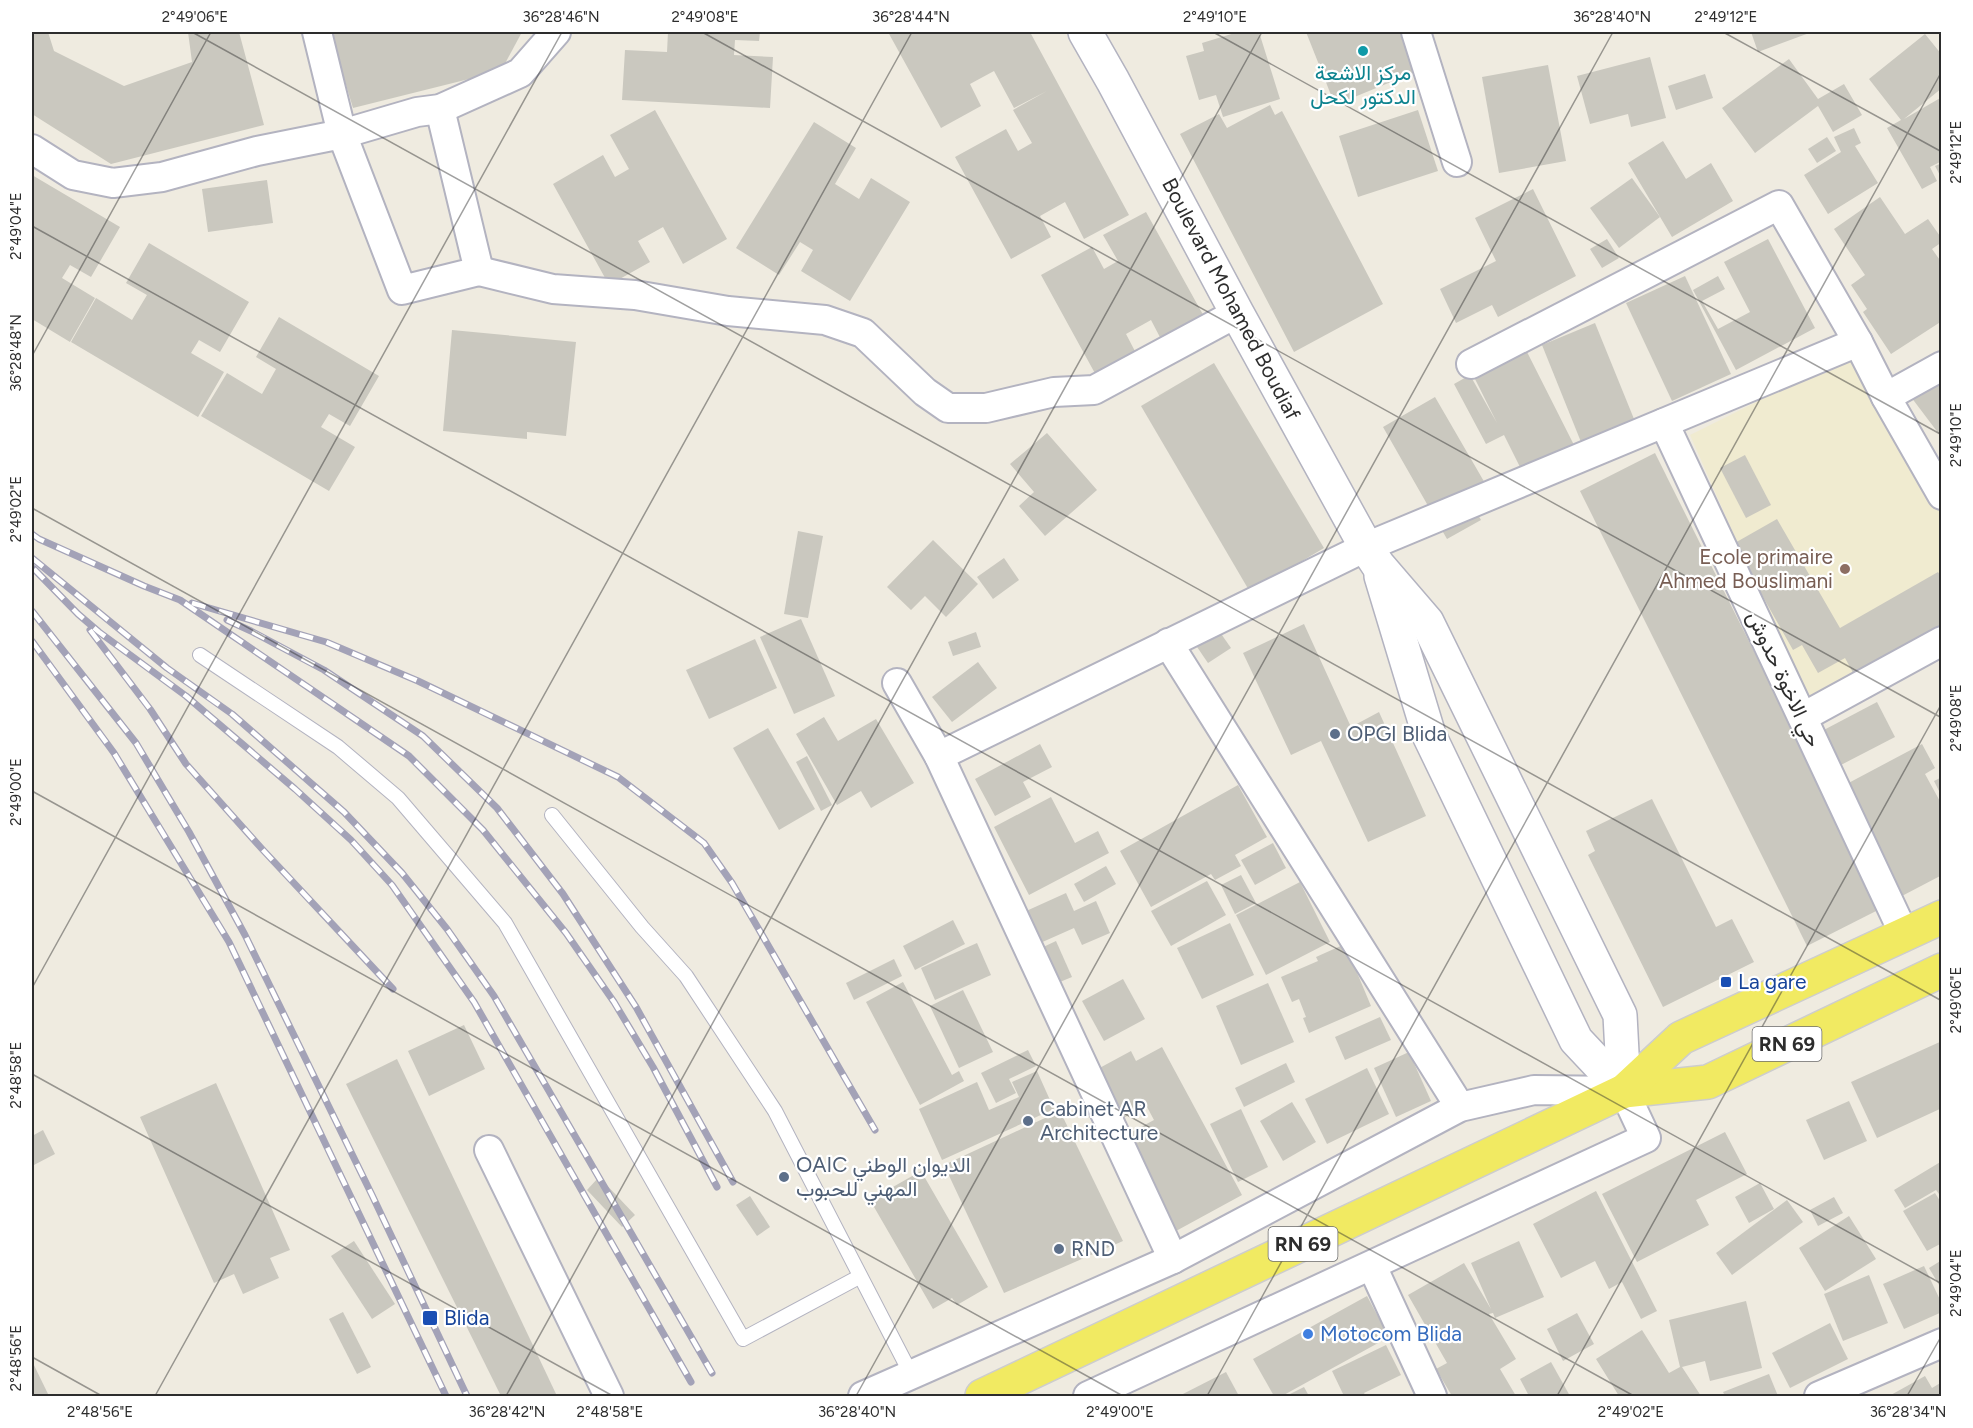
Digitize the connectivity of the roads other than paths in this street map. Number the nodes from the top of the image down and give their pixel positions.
1 (317, 32) edge
2 (556, 32) edge
3 (1416, 32) edge
4 (1090, 33) edge
5 (440, 109) junction
6 (342, 134) junction
7 (32, 149) edge
8 (1457, 162) dead end
9 (479, 271) junction
10 (1237, 313) junction
11 (1858, 342) junction
12 (1471, 364) dead end
13 (1941, 366) edge
14 (1886, 397) junction
15 (1665, 423) junction
16 (1941, 495) edge
17 (1372, 556) junction
18 (1941, 641) edge
19 (1168, 643) junction
20 (200, 655) dead end
21 (897, 683) dead end
22 (1803, 717) junction
23 (939, 756) junction
24 (552, 815) dead end
25 (1941, 917) edge
26 (1904, 934) junction
27 (1941, 970) edge
28 (1624, 1091) junction
29 (1460, 1107) junction
30 (489, 1150) dead end
31 (1173, 1259) junction
32 (1372, 1266) junction
33 (859, 1277) junction
34 (1941, 1343) edge
35 (911, 1374) junction
36 (609, 1396) edge
37 (864, 1396) edge
38 (981, 1396) edge
39 (1088, 1396) edge
40 (1432, 1396) edge
41 (1819, 1396) edge

1 - 6 street
2 - 5 street
3 - 8 street
4 - 10 main road, Boulevard Mohamed Boudiaf
5 - 6 street
5 - 9 street
6 - 7 street
6 - 9 street
9 - 10 street
10 - 17 main road, Boulevard Mohamed Boudiaf
11 - 12 street
11 - 14 street
11 - 15 street
13 - 14 street
14 - 16 street
15 - 17 street
15 - 22 street, حي الاخوة حدوش
17 - 19 street
17 - 28 main road
17 - 28 main road
18 - 22 street
19 - 23 street
19 - 29 street
20 - 33 lane
21 - 23 street
22 - 26 street, حي الاخوة حدوش
23 - 31 street
24 - 33 lane
25 - 26 main road, RN 69
26 - 28 main road, RN 69
27 - 28 main road, RN 69
28 - 29 street
28 - 32 street
28 - 38 main road, RN 69
29 - 31 street
30 - 36 street
31 - 35 street
32 - 39 street
32 - 40 street
33 - 35 lane
34 - 41 street
35 - 37 street

